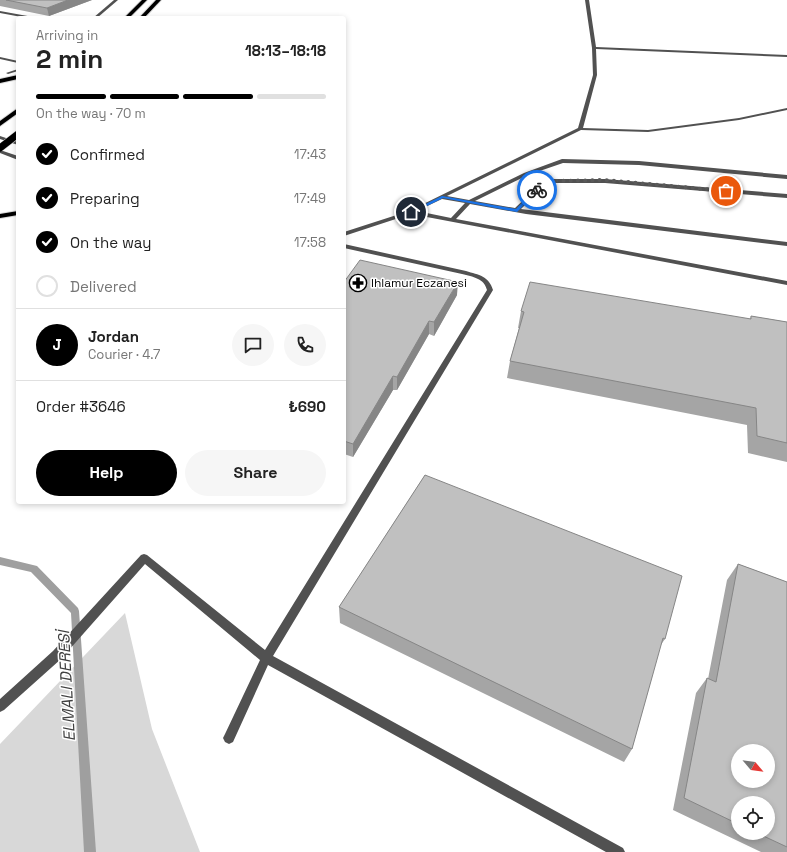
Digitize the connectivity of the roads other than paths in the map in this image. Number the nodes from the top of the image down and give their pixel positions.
1 (116, 0) edge
2 (145, 0) edge
3 (159, 0) edge
4 (587, 0) edge
5 (0, 12) edge
6 (22, 16) edge
7 (97, 16) edge
8 (128, 16) edge
9 (143, 16) edge
10 (594, 48) junction
11 (787, 56) edge
12 (0, 58) edge
13 (16, 62) edge
14 (16, 71) edge
15 (8, 73) dead end
16 (16, 77) edge
17 (0, 81) edge
18 (787, 109) edge
19 (16, 112) edge
20 (0, 124) edge
21 (580, 129) junction
22 (16, 136) edge
23 (0, 137) edge
24 (16, 143) edge
25 (0, 149) edge
26 (16, 157) edge
27 (787, 177) edge
28 (787, 196) edge
29 (442, 197) junction
30 (470, 202) junction
31 (517, 210) junction
32 (411, 212) junction
33 (16, 213) edge
34 (0, 216) edge
35 (452, 220) junction
36 (346, 233) edge
37 (787, 244) edge
38 (346, 246) edge
39 (787, 283) edge
40 (266, 658) junction
41 (0, 706) edge
42 (229, 738) dead end
43 (619, 852) edge

1 - 7 street
2 - 8 highway
3 - 9 highway
4 - 10 street
5 - 6 street
10 - 11 street
10 - 21 street
12 - 13 street
14 - 15 street
16 - 17 highway
18 - 21 street
19 - 20 highway
21 - 29 street
22 - 25 highway, bridge
23 - 24 street
25 - 26 street
27 - 30 street
28 - 31 street
29 - 30 street
29 - 32 street
30 - 31 street
30 - 35 street
31 - 37 street
32 - 35 street
32 - 36 street
33 - 34 highway
35 - 39 street
38 - 40 street
40 - 41 street
40 - 42 street
40 - 43 street

